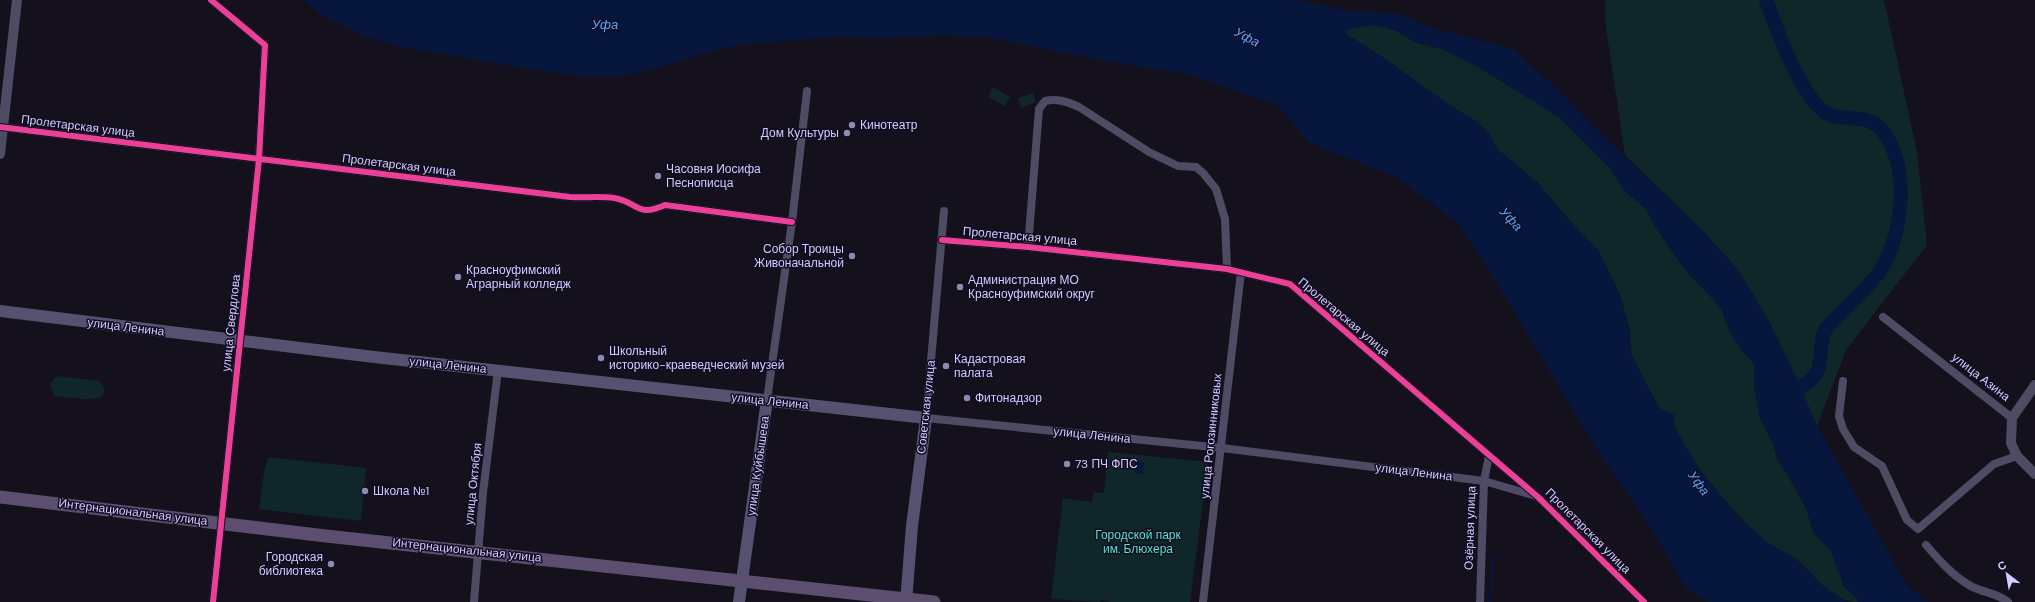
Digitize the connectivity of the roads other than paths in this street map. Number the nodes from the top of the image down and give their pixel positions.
1 (17, 0) edge
2 (211, 0) edge
3 (807, 91) dead end
4 (1, 127) edge
5 (0, 154) edge
6 (259, 159) junction
7 (944, 211) dead end
8 (792, 222) junction
9 (942, 240) junction
10 (1028, 247) junction
11 (1227, 269) junction
12 (1241, 272) junction
13 (0, 312) edge
14 (1883, 317) dead end
15 (240, 341) junction
16 (498, 370) junction
17 (1843, 381) dead end
18 (2035, 385) edge
19 (766, 400) junction
20 (926, 418) junction
21 (2012, 418) junction
22 (1222, 448) junction
23 (1489, 456) junction
24 (2017, 456) junction
25 (2035, 474) edge
26 (1484, 481) junction
27 (0, 497) edge
28 (1538, 497) junction
29 (222, 523) junction
30 (1926, 545) dead end
31 (478, 551) junction
32 (741, 580) junction
33 (906, 600) edge
34 (213, 602) edge
35 (474, 602) edge
36 (739, 602) edge
37 (934, 602) edge
38 (1203, 602) edge
39 (1480, 602) edge
40 (1644, 602) edge
41 (2008, 602) edge

1 - 4 street
2 - 6 street, улица Свердлова
3 - 8 street, улица Куйбышева
4 - 5 street
4 - 6 street, Пролетарская улица
6 - 8 street, Пролетарская улица
6 - 15 street, улица Свердлова
7 - 9 street, Советская улица
8 - 19 street, улица Куйбышева
9 - 10 street, Пролетарская улица
9 - 20 street, Советская улица
10 - 11 street, Пролетарская улица
10 - 11 street
11 - 12 street, Пролетарская улица
12 - 22 street, улица Рогозинниковых
12 - 23 street, Пролетарская улица
13 - 15 main road, улица Ленина
14 - 21 street, улица Азина
15 - 16 main road, улица Ленина
15 - 29 street, улица Свердлова
16 - 19 main road, улица Ленина
16 - 31 street, улица Октября
17 - 24 street
18 - 21 street
19 - 20 main road, улица Ленина
19 - 32 main road, улица Куйбышева
20 - 22 street, улица Ленина
20 - 33 main road, Советская улица
21 - 24 street, улица Азина
22 - 26 street, улица Ленина
22 - 38 street, улица Рогозинниковых
23 - 26 street, Озёрная улица
23 - 28 street, Пролетарская улица
24 - 25 street, улица Азина
26 - 28 street, улица Ленина
26 - 39 street, Озёрная улица
27 - 29 main road, Интернациональная улица
28 - 40 street, Пролетарская улица
29 - 31 main road, Интернациональная улица
29 - 34 street, улица Свердлова
30 - 41 street
31 - 32 main road, Интернациональная улица
31 - 35 street, улица Октября
32 - 33 main road, Интернациональная улица
32 - 36 main road, улица Куйбышева
33 - 37 main road, Интернациональная улица

